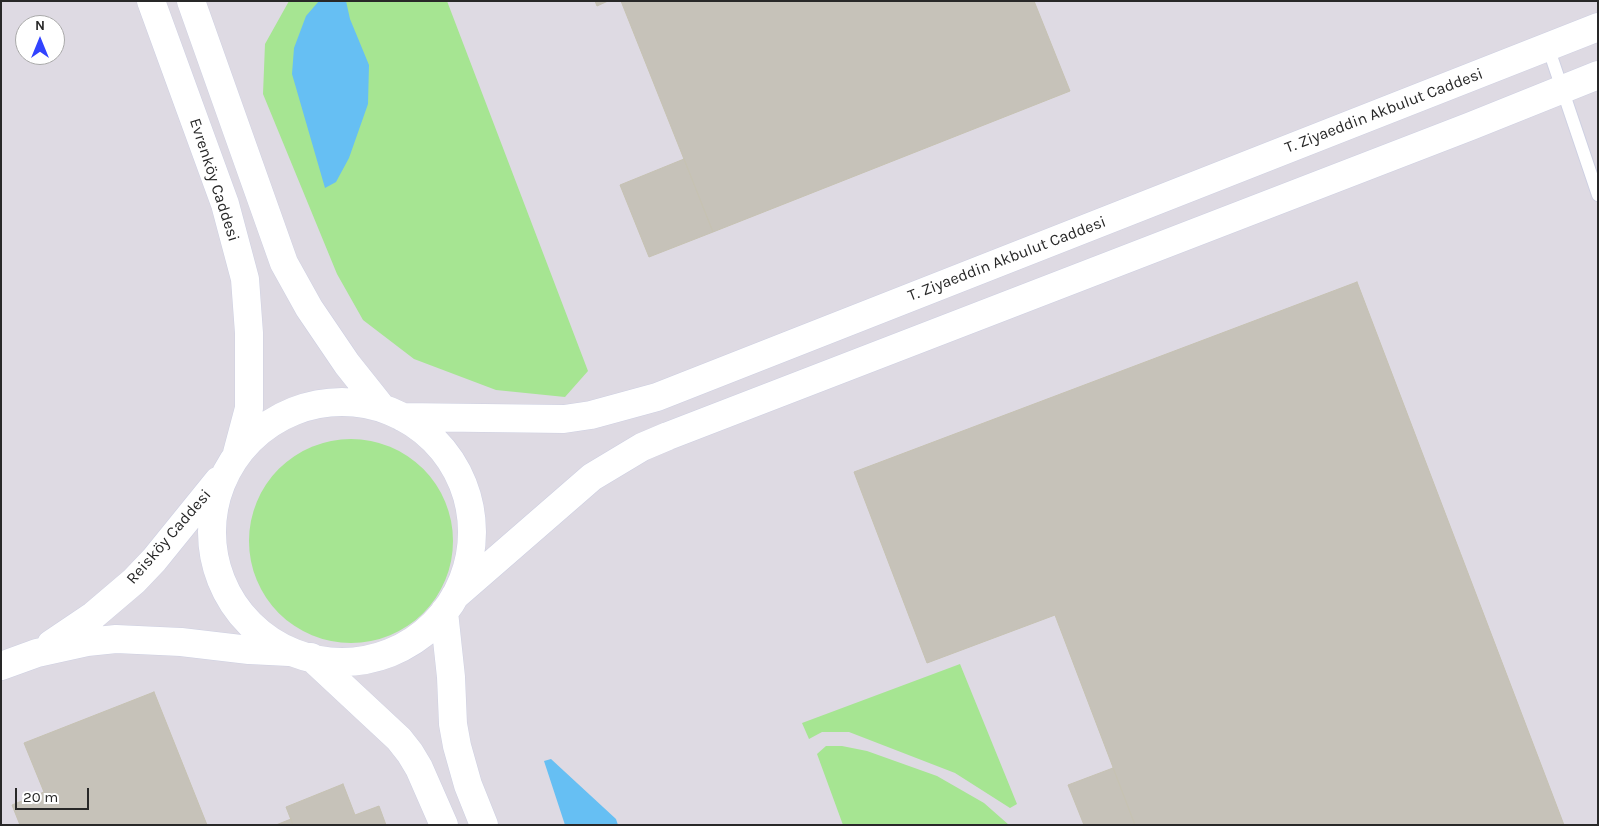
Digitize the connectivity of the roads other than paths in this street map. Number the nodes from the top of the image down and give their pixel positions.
1 (151, 1) edge
2 (191, 1) edge
3 (1598, 27) edge
4 (1548, 47) junction
5 (1598, 75) edge
6 (1562, 90) junction
7 (1598, 195) edge
8 (392, 412) junction
9 (232, 463) junction
10 (449, 604) junction
11 (37, 652) junction
12 (303, 655) junction
13 (1, 666) edge
14 (444, 825) edge
15 (484, 825) edge

1 - 9 street, Evrenköy Caddesi
2 - 8 street
3 - 4 street, T. Ziyaeddin Akbulut Caddesi
4 - 6 lane
4 - 8 street, T. Ziyaeddin Akbulut Caddesi
5 - 6 street
6 - 7 lane
6 - 10 street
8 - 9 street, T. Ziyaeddin Akbulut Caddesi
8 - 10 street
9 - 11 street, Reisköy Caddesi
9 - 12 street, Evrenköy Caddesi
10 - 12 street
10 - 15 street
11 - 12 street, Reisköy Caddesi
11 - 13 street, Reisköy Caddesi
12 - 14 street

